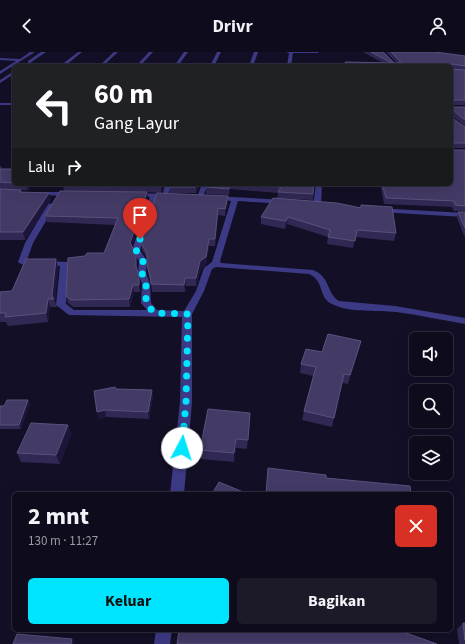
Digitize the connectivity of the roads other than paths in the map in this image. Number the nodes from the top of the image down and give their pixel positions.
1 (33, 52) edge
2 (44, 52) edge
3 (80, 52) edge
4 (116, 52) edge
5 (151, 52) edge
6 (186, 52) edge
7 (219, 52) edge
8 (256, 52) edge
9 (289, 52) edge
10 (382, 52) edge
11 (317, 53) edge
12 (0, 59) edge
13 (21, 60) junction
14 (16, 64) edge
15 (27, 64) edge
16 (65, 64) edge
17 (103, 64) edge
18 (140, 64) edge
19 (177, 64) edge
20 (213, 64) edge
21 (252, 64) edge
22 (289, 64) edge
23 (394, 64) edge
24 (0, 66) edge
25 (12, 67) edge
26 (0, 73) edge
27 (12, 73) edge
28 (0, 82) edge
29 (0, 104) edge
30 (12, 104) edge
31 (168, 186) dead end
32 (204, 186) edge
33 (319, 186) edge
34 (29, 194) edge
35 (59, 194) junction
36 (82, 194) edge
37 (130, 195) edge
38 (154, 195) junction
39 (165, 196) junction
40 (179, 196) edge
41 (235, 198) junction
42 (295, 203) edge
43 (317, 205) edge
44 (369, 209) edge
45 (465, 215) edge
46 (217, 264) junction
47 (154, 313) junction
48 (188, 314) junction
49 (465, 320) edge
50 (177, 492) edge
51 (164, 632) edge
52 (162, 644) edge

1 - 13 street
2 - 15 street
3 - 16 street
4 - 17 street
5 - 18 street
6 - 19 street
7 - 20 street
8 - 21 street
9 - 11 street
9 - 22 street
10 - 23 street
12 - 13 street
13 - 14 street
24 - 25 street
25 - 26 street
27 - 28 street
29 - 30 street
31 - 39 street
32 - 41 street
33 - 43 street
34 - 35 street
35 - 36 street
35 - 47 street
37 - 38 street
38 - 39 street
38 - 47 street
39 - 40 street
41 - 42 street
41 - 46 street
44 - 45 street
46 - 48 street
46 - 49 street
47 - 48 street
48 - 50 street
51 - 52 street

